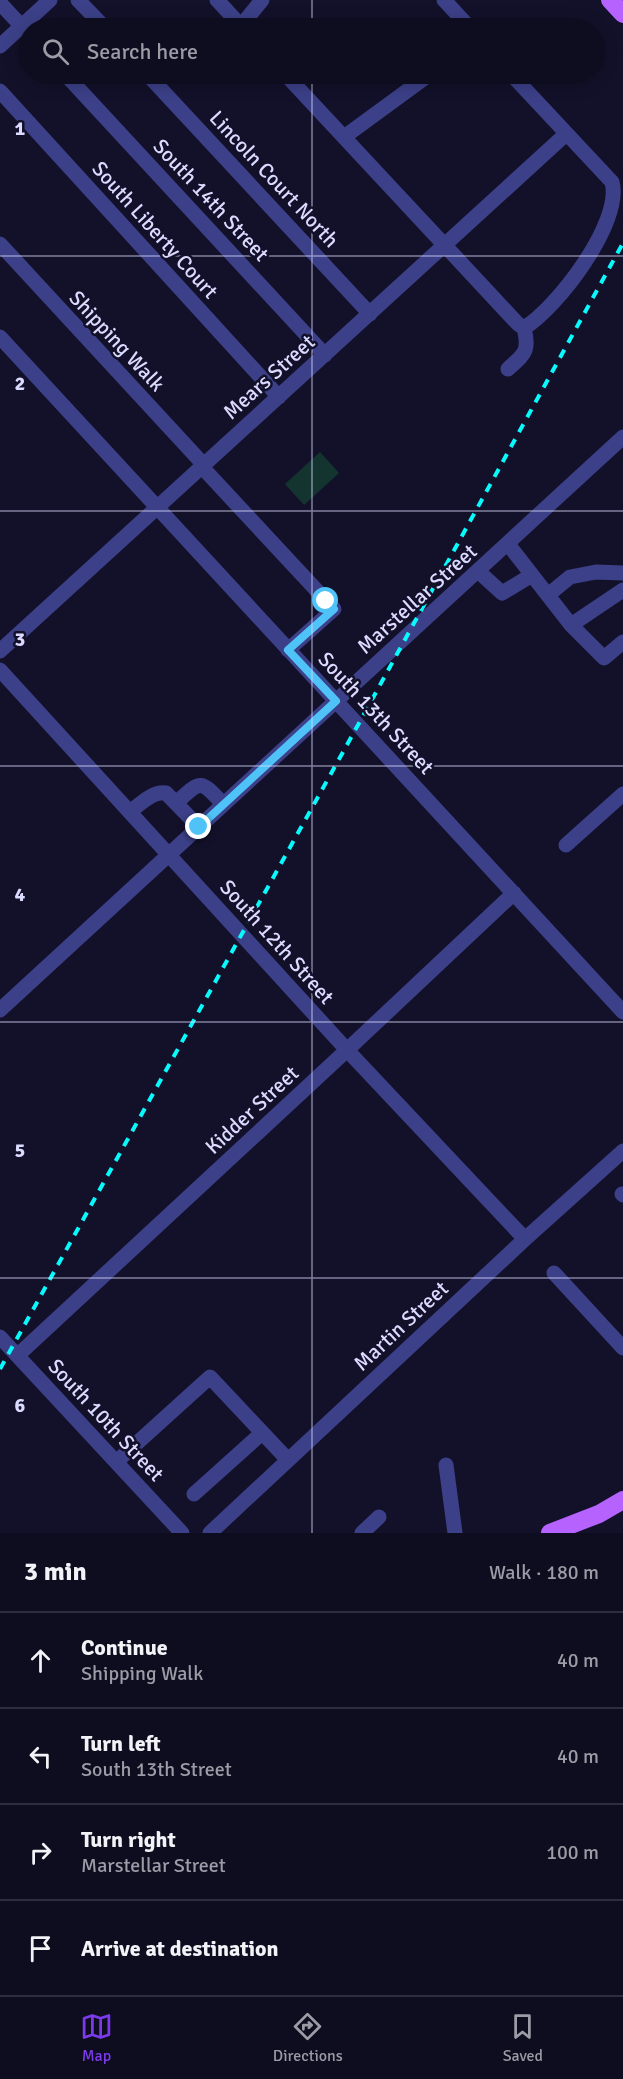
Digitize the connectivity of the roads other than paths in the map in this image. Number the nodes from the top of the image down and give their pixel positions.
1 (50, 0) edge
2 (78, 0) edge
3 (217, 0) edge
4 (262, 0) edge
5 (444, 0) edge
6 (610, 0) edge
7 (0, 3) edge
8 (623, 14) edge
9 (35, 18) edge
10 (95, 18) edge
11 (234, 18) edge
12 (249, 18) edge
13 (461, 18) edge
14 (18, 22) edge
15 (18, 34) edge
16 (0, 46) edge
17 (75, 84) edge
18 (156, 84) edge
19 (294, 84) edge
20 (416, 84) edge
21 (520, 84) edge
22 (0, 91) edge
23 (566, 134) junction
24 (344, 137) junction
25 (0, 244) edge
26 (445, 246) junction
27 (370, 314) junction
28 (524, 328) junction
29 (0, 337) edge
30 (325, 355) junction
31 (508, 369) dead end
32 (279, 397) junction
33 (623, 437) edge
34 (203, 466) junction
35 (157, 507) junction
36 (508, 544) junction
37 (478, 571) junction
38 (623, 573) edge
39 (532, 575) junction
40 (623, 590) edge
41 (548, 595) junction
42 (571, 625) junction
43 (623, 642) edge
44 (288, 650) junction
45 (0, 651) edge
46 (0, 670) edge
47 (336, 701) junction
48 (623, 794) edge
49 (176, 803) junction
50 (223, 804) junction
51 (130, 812) junction
52 (199, 827) junction
53 (566, 845) dead end
54 (169, 855) junction
55 (514, 893) junction
56 (0, 1010) edge
57 (623, 1012) edge
58 (347, 1050) junction
59 (623, 1151) edge
60 (525, 1239) junction
61 (554, 1273) dead end
62 (0, 1336) edge
63 (623, 1348) edge
64 (18, 1355) junction
65 (262, 1432) junction
66 (288, 1460) junction
67 (116, 1462) junction
68 (446, 1465) dead end
69 (194, 1494) dead end
70 (623, 1500) edge
71 (379, 1517) dead end
72 (555, 1532) edge
73 (182, 1533) edge
74 (210, 1533) edge
75 (362, 1533) edge
76 (455, 1533) edge

1 - 9 street
2 - 10 street
3 - 11 street
4 - 12 street
5 - 13 street
6 - 8 main road
7 - 14 street
15 - 16 street
17 - 30 street, South 14th Street
18 - 27 street, Lincoln Court North
19 - 24 street
20 - 24 street
21 - 23 street
22 - 32 street, South Liberty Court
23 - 26 street, Mears Street
23 - 28 street
24 - 26 street
25 - 34 street, Shipping Walk
26 - 27 street, Mears Street
26 - 28 street
27 - 30 street, Mears Street
28 - 31 street
29 - 35 street, South 13th Street
30 - 32 street, Mears Street
32 - 34 street, Mears Street
33 - 36 street, Marstellar Street
34 - 35 street, Mears Street
34 - 44 street, Shipping Walk
35 - 44 street, South 13th Street
35 - 45 street, Mears Street
36 - 37 street, Marstellar Street
36 - 39 street
37 - 39 street
37 - 47 street, Marstellar Street
38 - 41 street
39 - 41 street
40 - 42 street
41 - 42 street
42 - 43 street
44 - 47 street, South 13th Street
46 - 51 street, South 12th Street
47 - 50 street, Marstellar Street
47 - 55 street, South 13th Street
48 - 53 street
49 - 50 street
49 - 51 street
49 - 52 street
50 - 52 street, Marstellar Street
51 - 54 street, South 12th Street
52 - 54 street, Marstellar Street
54 - 56 street, Marstellar Street
54 - 58 street, South 12th Street
55 - 57 street, South 13th Street
55 - 58 street, Kidder Street
58 - 60 street, South 12th Street
58 - 64 street, Kidder Street
59 - 60 street, Martin Street
60 - 66 street, Martin Street
61 - 63 street
62 - 64 street, South 10th Street
64 - 67 street, South 10th Street
65 - 66 street
65 - 67 street
65 - 69 street
66 - 74 street, Martin Street
67 - 73 street, South 10th Street
68 - 76 street
70 - 72 main road
71 - 75 street

